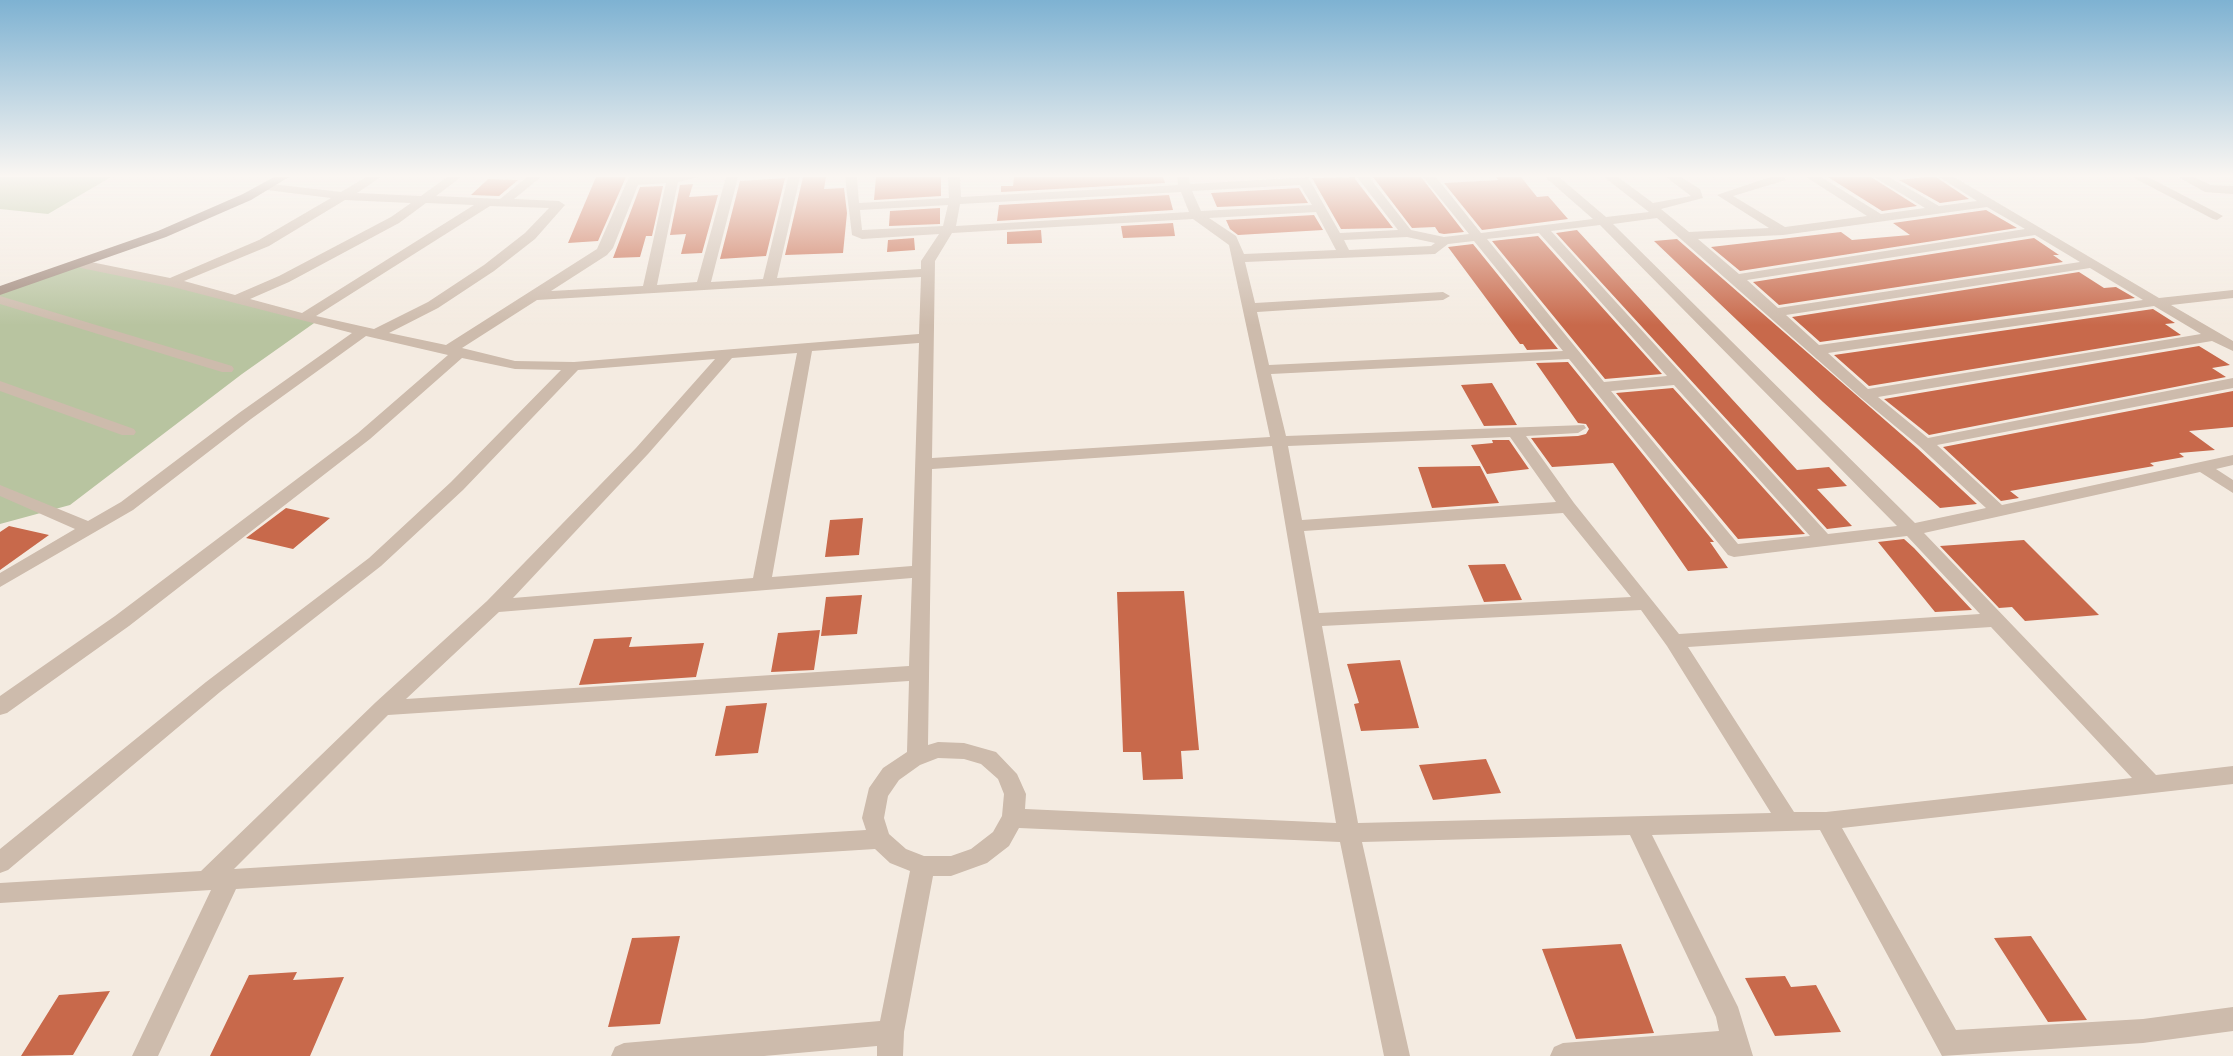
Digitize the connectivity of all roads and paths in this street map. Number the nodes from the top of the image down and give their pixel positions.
1 (179, 226) edge
2 (291, 226) edge
3 (383, 226) edge
4 (456, 226) edge
5 (539, 226) edge
6 (615, 226) edge
7 (663, 226) edge
8 (719, 226) edge
9 (782, 226) edge
10 (855, 226) edge
11 (985, 226) edge
12 (1212, 226) edge
13 (1330, 226) edge
14 (1402, 226) edge
15 (1471, 226) edge
16 (1563, 226) edge
17 (1608, 226) edge
18 (1674, 226) edge
19 (1775, 226) edge
20 (1818, 226) edge
21 (2030, 226) edge
22 (949, 228) junction
23 (1542, 229) junction
24 (1783, 231) junction
25 (2038, 231) junction
26 (1407, 233) junction
27 (1479, 236) junction
28 (1686, 236) junction
29 (1336, 237) junction
30 (1444, 241) junction
31 (1345, 254) junction
32 (1238, 258) junction
33 (81, 264) junction
34 (2092, 264) junction
35 (928, 273) junction
36 (1736, 278) junction
37 (171, 282) junction
38 (769, 282) junction
39 (703, 286) junction
40 (649, 289) junction
41 (0, 291) edge
42 (2233, 294) edge
43 (533, 296) junction
44 (1443, 296) dead end
45 (0, 300) edge
46 (236, 300) junction
47 (2156, 302) junction
48 (1249, 308) junction
49 (1774, 313) junction
50 (304, 318) junction
51 (369, 333) junction
52 (2215, 336) junction
53 (926, 338) junction
54 (2233, 346) edge
55 (805, 349) junction
56 (1816, 350) junction
57 (455, 351) junction
58 (1575, 354) junction
59 (726, 356) junction
60 (574, 366) junction
61 (227, 369) dead end
62 (1263, 370) junction
63 (1678, 380) junction
64 (2233, 383) edge
65 (0, 386) edge
66 (1601, 387) junction
67 (1865, 394) junction
68 (1578, 428) dead end
69 (128, 432) dead end
70 (1515, 432) junction
71 (1279, 441) junction
72 (1925, 443) junction
73 (2233, 460) edge
74 (923, 464) junction
75 (2203, 467) junction
76 (2233, 488) edge
77 (0, 490) edge
78 (1568, 507) junction
79 (1999, 511) junction
80 (1294, 526) junction
81 (89, 528) junction
82 (1911, 530) junction
83 (1823, 540) junction
84 (920, 571) junction
85 (0, 581) edge
86 (761, 585) junction
87 (1646, 603) junction
88 (494, 606) junction
89 (1311, 620) junction
90 (1996, 620) junction
91 (1674, 641) junction
92 (918, 673) junction
93 (0, 707) edge
94 (383, 708) junction
95 (916, 757) junction
96 (2233, 775) edge
97 (2153, 786) junction
98 (1012, 818) junction
99 (1826, 821) junction
100 (1788, 822) junction
101 (1637, 826) junction
102 (1349, 833) junction
103 (880, 839) junction
104 (0, 863) edge
105 (923, 866) junction
106 (217, 880) junction
107 (0, 893) edge
108 (2233, 1019) edge
109 (891, 1044) edge
110 (1737, 1049) edge
111 (1952, 1050) edge
112 (145, 1056) edge
113 (624, 1056) edge
114 (1397, 1056) edge
115 (1563, 1056) edge

1 - 33 street
2 - 37 street
3 - 46 street
4 - 50 street
5 - 51 street
6 - 43 street
7 - 40 street
8 - 39 street
9 - 38 street
10 - 22 street
11 - 22 street
12 - 32 street
13 - 29 street
14 - 26 street
15 - 27 street
16 - 23 street
17 - 82 street
18 - 28 street
19 - 24 street
20 - 24 street
21 - 25 street
22 - 35 street
23 - 27 street
23 - 63 street
24 - 28 street
25 - 34 street
25 - 36 street
26 - 29 street
26 - 30 street
27 - 30 street
27 - 58 street
28 - 36 street
29 - 31 street
30 - 31 street
31 - 32 street
32 - 48 street
33 - 37 street
33 - 41 street
34 - 47 street
34 - 49 street
35 - 38 street
35 - 53 street
36 - 49 street
37 - 46 street
38 - 39 street
39 - 40 street
40 - 43 street
42 - 47 street
43 - 57 street
44 - 48 street
45 - 61 street
46 - 50 street
47 - 52 street
47 - 56 street
48 - 62 street
49 - 56 street
50 - 51 street
51 - 57 street
51 - 81 street
52 - 54 street
52 - 67 street
53 - 55 street
53 - 74 street
55 - 59 street
55 - 86 street
56 - 67 street
57 - 60 street
57 - 93 street
58 - 62 street
58 - 66 street
59 - 60 street
59 - 88 street
60 - 104 street
62 - 71 street
63 - 66 street
63 - 83 street
64 - 72 street
65 - 69 street
66 - 83 street
67 - 72 street
68 - 70 street
70 - 71 street
70 - 78 street
71 - 74 street
71 - 80 street
72 - 79 street
73 - 75 street
74 - 84 street
75 - 76 street
75 - 79 street
77 - 81 street
78 - 80 street
78 - 87 street
79 - 82 street
80 - 89 street
81 - 85 street
82 - 83 street
82 - 90 street
84 - 86 street
84 - 92 street
86 - 88 street
87 - 89 street
87 - 91 street
88 - 94 street
89 - 102 street
90 - 91 street
90 - 97 street
91 - 100 street
92 - 94 street
92 - 95 street
94 - 106 street
95 - 98 street
95 - 103 street
96 - 97 street
97 - 99 street
98 - 102 street
98 - 105 street
99 - 100 street
99 - 111 street
100 - 101 street
101 - 102 street
101 - 110 street
102 - 114 street
103 - 105 street
103 - 106 street
105 - 109 street
106 - 107 street
106 - 112 street
108 - 111 street
109 - 113 street
110 - 115 street

